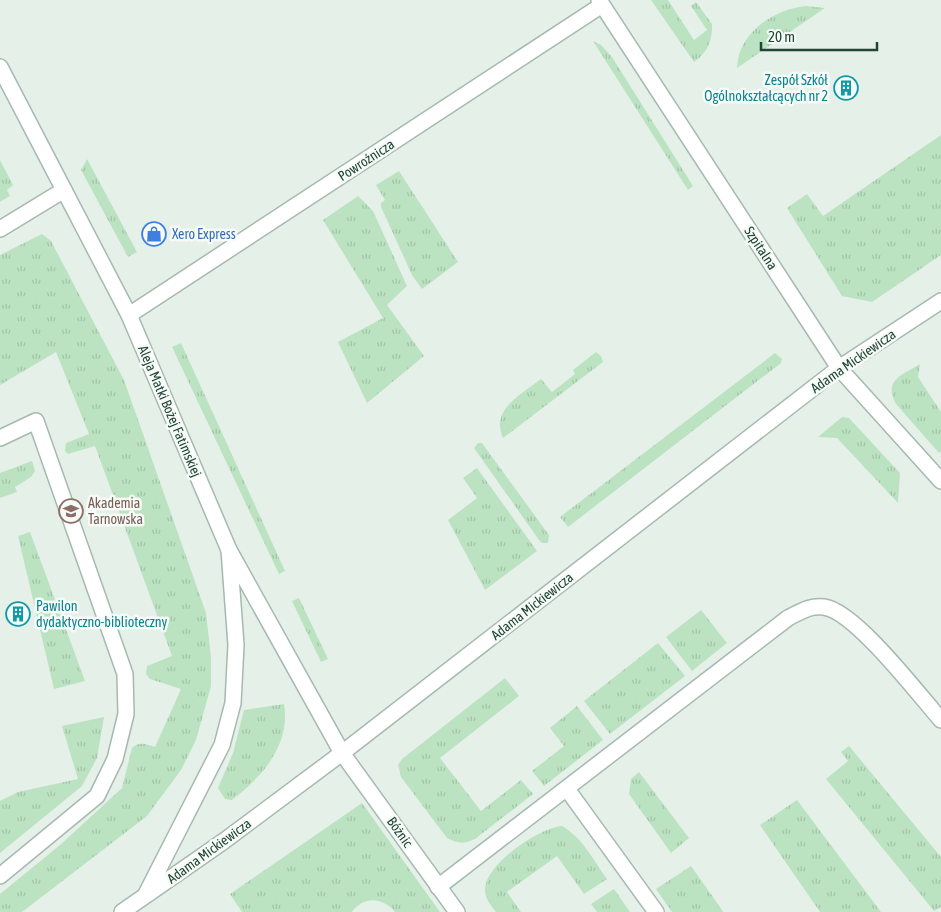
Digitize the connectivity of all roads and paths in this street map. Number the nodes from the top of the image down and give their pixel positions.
1 (601, 2) edge
2 (0, 67) edge
3 (64, 190) junction
4 (0, 229) edge
5 (941, 301) edge
6 (129, 315) junction
7 (839, 368) junction
8 (0, 438) edge
9 (941, 481) edge
10 (229, 550) junction
11 (941, 720) edge
12 (342, 753) junction
13 (567, 789) junction
14 (0, 876) edge
15 (438, 887) junction
16 (145, 897) junction
17 (122, 912) edge
18 (457, 912) edge
19 (656, 912) edge

1 - 6 street, Powroźnicza
1 - 7 street, Szpitalna
2 - 3 street, Aleja Matki Bożej Fatimskiej
3 - 4 street
3 - 6 street, Aleja Matki Bożej Fatimskiej
5 - 7 street, Adama Mickiewicza
6 - 10 street, Aleja Matki Bożej Fatimskiej
7 - 9 street, Szpitalna
7 - 12 street, Adama Mickiewicza
8 - 14 street
10 - 12 street, Aleja Matki Bożej Fatimskiej
10 - 16 street
11 - 13 street
12 - 15 street, Bóżnic
12 - 16 street, Adama Mickiewicza
13 - 15 street
13 - 19 street
15 - 18 street, Bóżnic
16 - 17 street, Adama Mickiewicza

